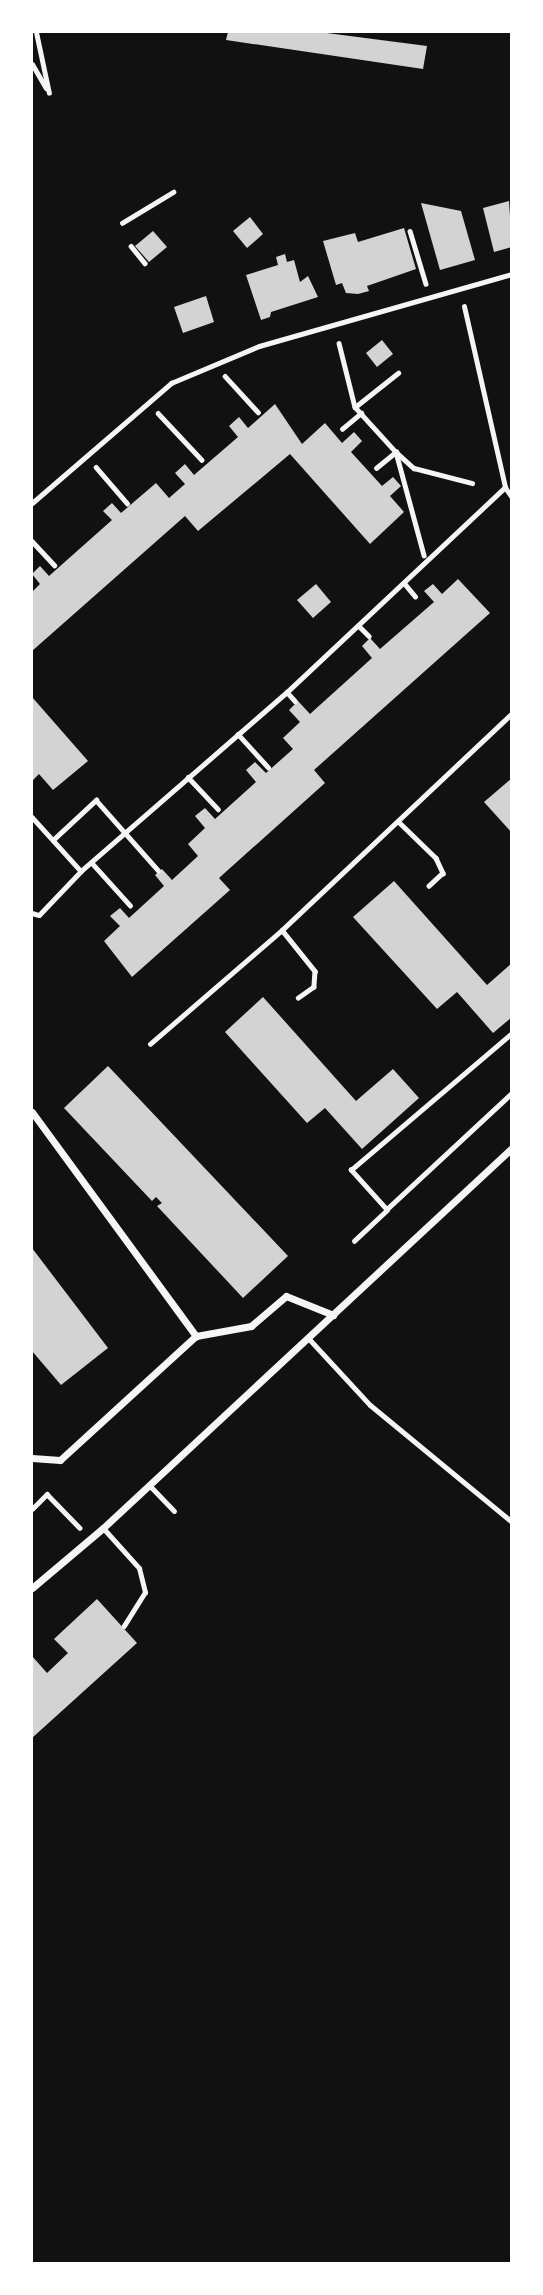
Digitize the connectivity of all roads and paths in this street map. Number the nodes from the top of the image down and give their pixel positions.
1 (36, 32) edge
2 (32, 64) edge
3 (173, 192) dead end
4 (122, 223) dead end
5 (410, 231) dead end
6 (131, 246) dead end
7 (145, 263) dead end
8 (512, 274) edge
9 (430, 298) junction
10 (464, 307) dead end
11 (339, 343) dead end
12 (398, 373) dead end
13 (224, 376) dead end
14 (355, 407) junction
15 (158, 412) dead end
16 (258, 412) dead end
17 (361, 413) junction
18 (342, 429) dead end
19 (396, 452) junction
20 (202, 460) dead end
21 (96, 467) dead end
22 (376, 468) dead end
23 (472, 483) dead end
24 (505, 487) junction
25 (512, 497) edge
26 (32, 503) edge
27 (127, 503) dead end
28 (32, 541) edge
29 (424, 555) dead end
30 (54, 565) dead end
31 (405, 584) junction
32 (415, 596) dead end
33 (359, 626) junction
34 (369, 636) dead end
35 (287, 692) junction
36 (295, 701) dead end
37 (512, 713) edge
38 (238, 734) junction
39 (268, 767) dead end
40 (188, 777) junction
41 (218, 809) dead end
42 (32, 817) edge
43 (399, 822) junction
44 (125, 832) junction
45 (53, 840) junction
46 (92, 863) junction
47 (158, 870) dead end
48 (81, 871) junction
49 (429, 886) dead end
50 (130, 905) dead end
51 (32, 913) edge
52 (282, 930) junction
53 (298, 998) dead end
54 (512, 1033) edge
55 (150, 1044) dead end
56 (512, 1093) edge
57 (32, 1112) edge
58 (512, 1148) edge
59 (387, 1210) junction
60 (354, 1241) dead end
61 (333, 1315) junction
62 (196, 1336) junction
63 (309, 1339) junction
64 (32, 1458) edge
65 (149, 1485) junction
66 (32, 1509) edge
67 (174, 1511) dead end
68 (512, 1522) edge
69 (103, 1528) junction
70 (89, 1538) junction
71 (32, 1588) edge
72 (124, 1626) dead end

1 - 2 lane
3 - 4 path
5 - 9 path
6 - 7 path
8 - 9 lane
9 - 26 lane
10 - 24 path
11 - 14 path
12 - 14 path
13 - 16 path
14 - 17 path
15 - 20 path
17 - 18 path
17 - 19 path
19 - 22 path
19 - 23 path
19 - 29 path
21 - 27 path
24 - 25 path
24 - 31 path
28 - 30 path
31 - 32 path
31 - 33 path
33 - 34 path
33 - 35 path
35 - 36 path
35 - 38 path
37 - 43 path
38 - 39 path
38 - 40 path
40 - 41 path
40 - 44 path
42 - 45 path
43 - 49 path
43 - 52 path
44 - 45 path
44 - 46 path
44 - 47 path
45 - 48 path
46 - 48 path
46 - 50 path
48 - 51 path
52 - 53 path
52 - 55 path
54 - 59 path
56 - 59 path
57 - 62 street
58 - 61 street
59 - 60 path
61 - 62 street
61 - 63 street
62 - 64 street
63 - 65 street
63 - 68 lane
65 - 67 lane
65 - 69 street
66 - 70 path
69 - 70 street
69 - 72 lane
70 - 71 street

